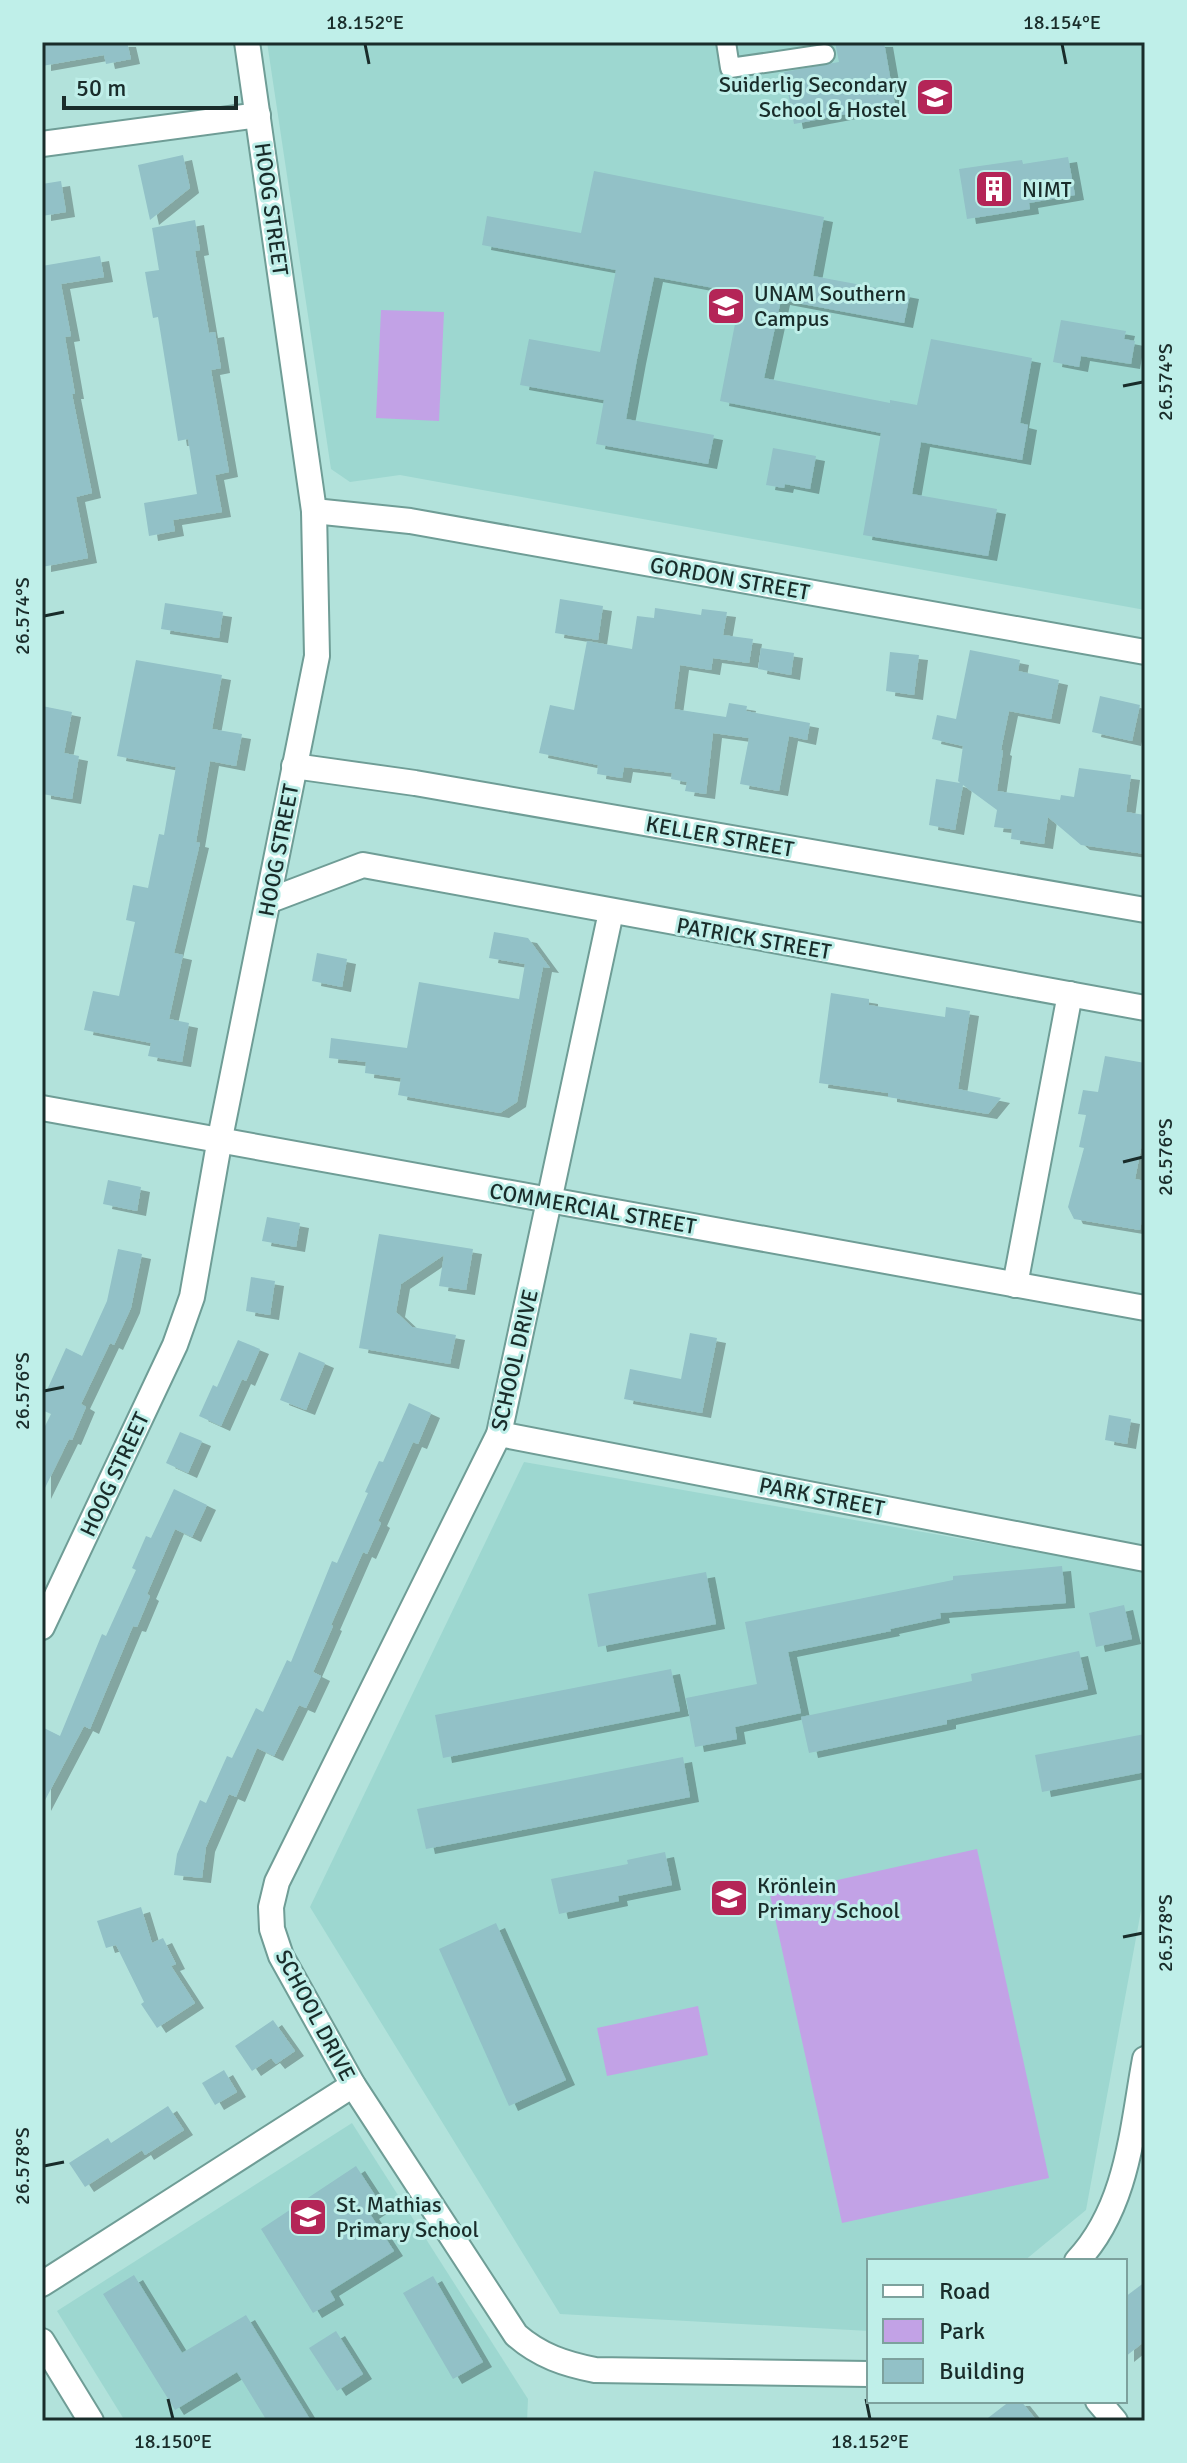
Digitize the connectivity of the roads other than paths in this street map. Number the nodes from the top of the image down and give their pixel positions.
1 (247, 42) edge
2 (726, 42) edge
3 (825, 54) dead end
4 (258, 115) junction
5 (42, 144) edge
6 (314, 511) junction
7 (1145, 652) edge
8 (294, 766) junction
9 (268, 901) junction
10 (1145, 910) edge
11 (611, 912) junction
12 (1070, 994) junction
13 (1145, 1008) edge
14 (42, 1108) edge
15 (220, 1138) junction
16 (549, 1200) junction
17 (1015, 1285) junction
18 (1145, 1308) edge
19 (499, 1434) junction
20 (1145, 1559) edge
21 (42, 1627) edge
22 (1145, 2059) edge
23 (353, 2085) junction
24 (1079, 2259) edge
25 (42, 2284) edge
26 (42, 2341) edge
27 (867, 2374) edge
28 (1100, 2403) edge
29 (91, 2421) edge
30 (1115, 2421) edge

1 - 4 street, HOOG STREET
2 - 3 street
4 - 5 street
4 - 6 street, HOOG STREET
6 - 7 street, GORDON STREET
6 - 8 street, HOOG STREET
8 - 9 street, HOOG STREET
8 - 10 street, KELLER STREET
9 - 11 street, PATRICK STREET
9 - 15 street, HOOG STREET
11 - 12 street, PATRICK STREET
11 - 16 street, SCHOOL DRIVE
12 - 13 street, PATRICK STREET
12 - 17 street
14 - 15 street, COMMERCIAL STREET
15 - 16 street, COMMERCIAL STREET
15 - 21 street, HOOG STREET
16 - 17 street, COMMERCIAL STREET
16 - 19 street, SCHOOL DRIVE
17 - 18 street, COMMERCIAL STREET
19 - 20 street, PARK STREET
19 - 23 street, SCHOOL DRIVE
22 - 24 street
23 - 25 street
23 - 27 street, SCHOOL DRIVE
26 - 29 street
28 - 30 street

